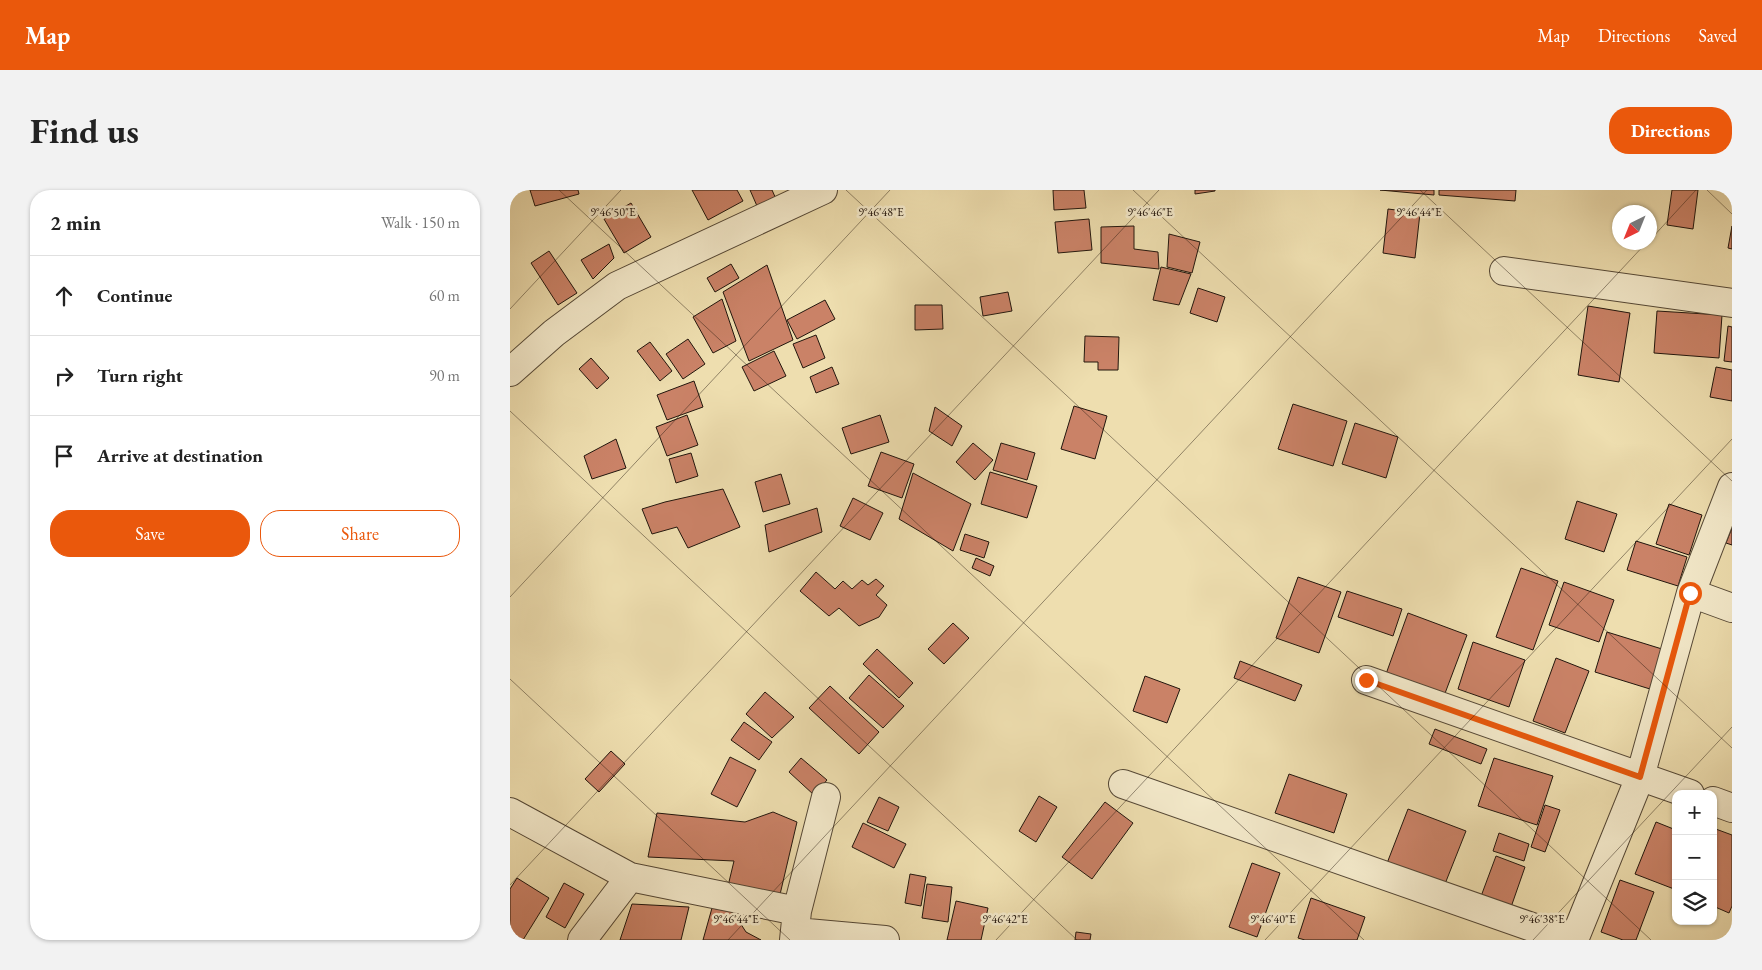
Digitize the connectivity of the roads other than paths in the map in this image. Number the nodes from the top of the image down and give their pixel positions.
1 (823, 190) edge
2 (1504, 271) dead end
3 (1732, 303) edge
4 (510, 372) edge
5 (1732, 487) edge
6 (1690, 593) junction
7 (1732, 608) edge
8 (1366, 680) dead end
9 (1640, 777) junction
10 (1123, 784) dead end
11 (1678, 790) edge
12 (826, 797) dead end
13 (1717, 802) edge
14 (1732, 808) edge
15 (510, 812) edge
16 (630, 877) junction
17 (796, 928) edge
18 (582, 940) edge
19 (885, 940) edge
20 (1569, 940) edge
21 (1574, 940) edge

1 - 4 street
2 - 3 street
5 - 6 street
6 - 7 street
6 - 9 street
8 - 9 street
9 - 11 street
9 - 21 street
10 - 20 street
12 - 17 street
13 - 14 street
15 - 16 street
16 - 17 street
16 - 18 street
17 - 19 street

